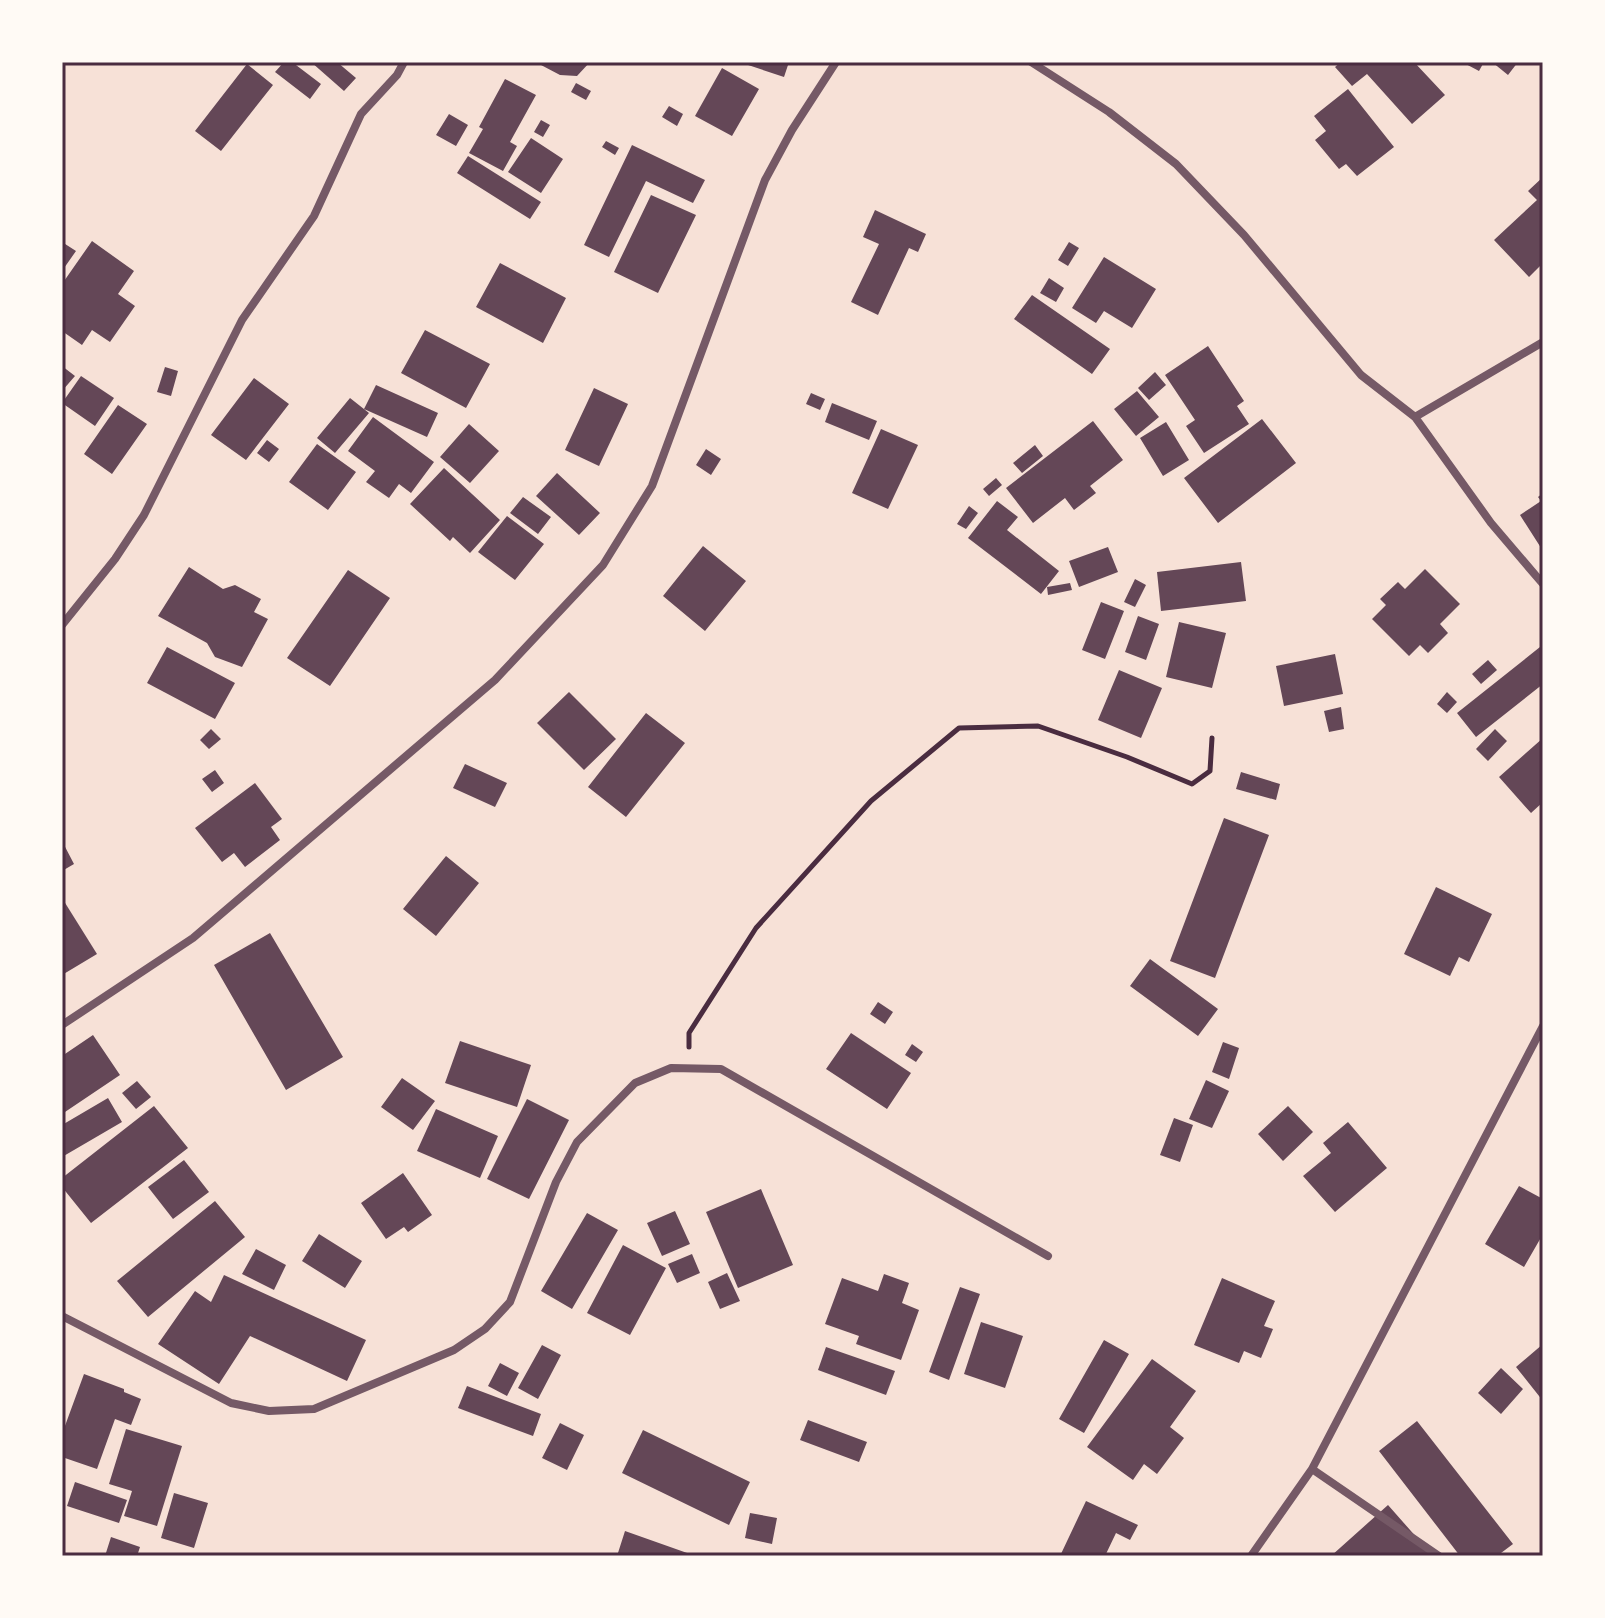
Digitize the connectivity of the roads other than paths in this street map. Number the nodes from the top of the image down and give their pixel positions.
1 (404, 62) edge
2 (836, 62) edge
3 (1031, 62) edge
4 (1543, 342) edge
5 (1415, 417) junction
6 (1543, 584) edge
7 (62, 625) edge
8 (62, 1025) edge
9 (1543, 1026) edge
10 (1048, 1256) dead end
11 (62, 1316) edge
12 (1312, 1469) junction
13 (1251, 1556) edge
14 (1439, 1556) edge

1 - 7 street
2 - 8 street
3 - 5 street
4 - 5 street
5 - 6 street
9 - 12 street
10 - 11 street
12 - 13 street
12 - 14 street

